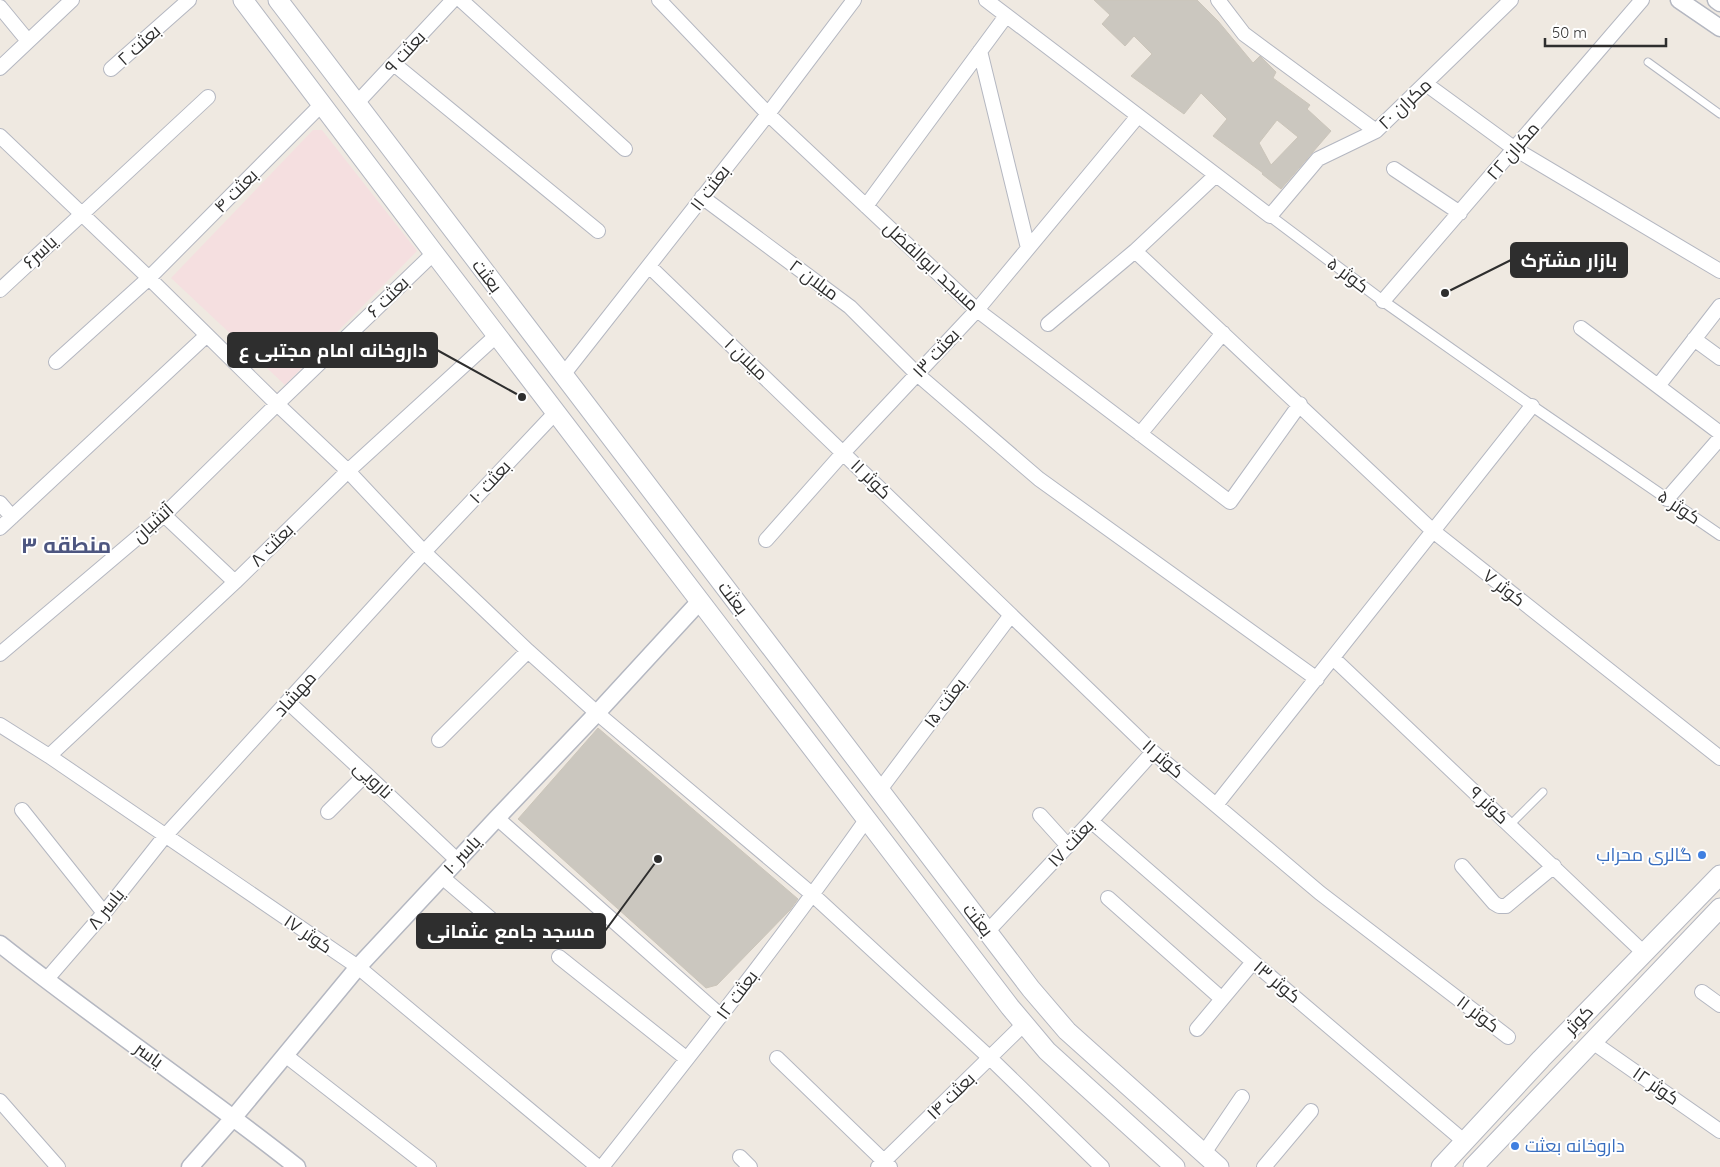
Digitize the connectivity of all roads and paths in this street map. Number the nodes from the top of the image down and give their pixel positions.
1 (72, 0) edge
2 (189, 0) edge
3 (243, 0) edge
4 (278, 0) edge
5 (453, 0) edge
6 (461, 0) edge
7 (659, 0) edge
8 (854, 0) edge
9 (986, 0) edge
10 (1218, 0) edge
11 (1511, 0) edge
12 (1642, 0) edge
13 (1679, 0) edge
14 (1716, 0) edge
15 (1720, 3) edge
16 (0, 7) edge
17 (1006, 16) junction
18 (1720, 28) edge
19 (28, 41) junction
20 (980, 51) junction
21 (1648, 62) dead end
22 (394, 64) junction
23 (0, 68) edge
24 (111, 69) dead end
25 (1426, 84) junction
26 (208, 97) dead end
27 (322, 104) junction
28 (356, 104) junction
29 (768, 114) junction
30 (1720, 114) edge
31 (1138, 116) junction
32 (1376, 131) junction
33 (0, 136) edge
34 (625, 149) dead end
35 (1515, 149) junction
36 (1394, 169) dead end
37 (1216, 175) junction
38 (702, 198) junction
39 (866, 206) junction
40 (1460, 213) junction
41 (80, 214) junction
42 (1270, 216) junction
43 (598, 231) dead end
44 (1028, 248) junction
45 (1135, 251) junction
46 (434, 253) junction
47 (649, 266) junction
48 (1720, 272) edge
49 (149, 278) junction
50 (0, 290) edge
51 (1383, 301) junction
52 (1720, 306) edge
53 (977, 310) junction
54 (1048, 324) dead end
55 (1581, 328) dead end
56 (1223, 333) junction
57 (497, 335) junction
58 (207, 336) junction
59 (1694, 339) junction
60 (1720, 358) edge
61 (56, 362) dead end
62 (917, 374) junction
63 (563, 375) junction
64 (1658, 386) junction
65 (277, 404) junction
66 (1300, 404) junction
67 (1532, 406) junction
68 (556, 412) junction
69 (1720, 433) edge
70 (1140, 434) junction
71 (1720, 438) edge
72 (843, 453) junction
73 (348, 471) junction
74 (1667, 499) junction
75 (0, 503) edge
76 (164, 515) junction
77 (12, 517) junction
78 (0, 528) edge
79 (1433, 531) junction
80 (1720, 535) edge
81 (766, 540) dead end
82 (424, 552) junction
83 (235, 582) junction
84 (700, 601) junction
85 (1011, 615) junction
86 (528, 651) junction
87 (0, 654) edge
88 (1333, 658) junction
89 (1317, 679) junction
90 (288, 702) junction
91 (597, 713) junction
92 (0, 725) edge
93 (440, 740) dead end
94 (1153, 752) junction
95 (48, 756) junction
96 (1719, 756) edge
97 (366, 774) junction
98 (879, 791) junction
99 (1543, 792) dead end
100 (1216, 805) junction
101 (22, 810) dead end
102 (328, 812) dead end
103 (1040, 814) dead end
104 (496, 818) junction
105 (866, 820) junction
106 (1092, 821) junction
107 (1510, 824) junction
108 (165, 836) junction
109 (1068, 846) junction
110 (924, 849) junction
111 (457, 860) junction
112 (900, 866) junction
113 (1462, 866) dead end
114 (1554, 866) junction
115 (1720, 875) edge
116 (442, 877) junction
117 (813, 896) junction
118 (1108, 898) dead end
119 (1720, 908) edge
120 (104, 913) junction
121 (498, 925) dead end
122 (987, 932) junction
123 (0, 944) edge
124 (1644, 953) junction
125 (559, 957) dead end
126 (1253, 962) junction
127 (358, 967) junction
128 (46, 980) junction
129 (1702, 992) dead end
130 (1222, 999) junction
131 (1720, 1005) edge
132 (721, 1016) junction
133 (1024, 1024) junction
134 (1198, 1029) dead end
135 (1508, 1037) dead end
136 (1592, 1041) junction
137 (285, 1054) junction
138 (777, 1058) dead end
139 (990, 1058) junction
140 (687, 1059) junction
141 (1242, 1097) dead end
142 (0, 1101) edge
143 (1310, 1111) dead end
144 (234, 1117) junction
145 (1720, 1131) edge
146 (1465, 1142) junction
147 (1204, 1153) junction
148 (740, 1157) dead end
149 (884, 1165) edge
150 (58, 1167) edge
151 (190, 1167) edge
152 (297, 1167) edge
153 (429, 1167) edge
154 (598, 1167) edge
155 (602, 1167) edge
156 (750, 1167) edge
157 (1102, 1167) edge
158 (1175, 1167) edge
159 (1219, 1167) edge
160 (1264, 1167) edge
161 (1442, 1167) edge
162 (1473, 1167) edge

1 - 19 street
2 - 24 street, بعثت ۲
3 - 27 main road, بعثت
4 - 28 main road, بعثت
5 - 22 street, بعثت ۹
6 - 34 street
7 - 29 street, مسجد ابوالفضل
8 - 29 street, بعثت ۱۱
9 - 17 street, کوثر ۵
10 - 32 street
11 - 25 street, مکران ۲۰
12 - 35 street, مکران ۲۲
13 - 18 street
14 - 15 street
16 - 19 street
17 - 20 street
17 - 31 street, کوثر ۵
19 - 23 street
20 - 39 street
20 - 44 street
21 - 30 lane
22 - 28 street, بعثت ۹
22 - 43 street
25 - 32 street, مکران ۲۰
25 - 35 street
26 - 41 street, یاسر۶
27 - 46 main road, بعثت
27 - 49 street, بعثت ۴
28 - 63 main road, بعثت
29 - 38 street, بعثت ۱۱
29 - 39 street, مسجد ابوالفضل
31 - 37 street, کوثر ۵
31 - 44 street, بعثت ۱۳
32 - 42 street, مکران ۲۰
33 - 41 street
35 - 40 street, مکران ۲۲
35 - 48 street
36 - 40 street
37 - 42 street, کوثر ۵
37 - 45 street
38 - 47 street, بعثت ۱۱
38 - 62 street, میلان ۲
39 - 53 street, مسجد ابوالفضل
40 - 51 street, مکران ۲۲
41 - 49 street
41 - 50 street, یاسر۶
42 - 51 street, کوثر ۵
44 - 53 street, بعثت ۱۳
45 - 54 street
45 - 56 street, کوثر ۷
46 - 57 main road, بعثت
46 - 65 street, بعثت ۶
47 - 63 street, بعثت ۱۱
47 - 72 street, میلان ۱
49 - 58 street
49 - 61 street, بعثت ۴
51 - 67 street, کوثر ۵
52 - 59 street
53 - 62 street, بعثت ۱۳
53 - 70 street, مسجد ابوالفضل
55 - 64 street
56 - 66 street, کوثر ۷
56 - 70 street
57 - 68 main road, بعثت
57 - 73 street, بعثت ۸
58 - 65 street
58 - 77 street
59 - 60 street
59 - 64 street
62 - 72 street, بعثت ۱۳
62 - 89 street, میلان ۲
63 - 98 main road, بعثت
64 - 69 street
65 - 73 street
65 - 76 street, آتشبان
66 - 70 street, مسجد ابوالفضل
66 - 79 street, کوثر ۷
67 - 74 street, کوثر ۵
67 - 79 street
68 - 82 street, بعثت ۱۰
68 - 84 main road, بعثت
71 - 74 street
72 - 81 street, بعثت ۱۳
72 - 85 street, کوثر ۱۱
73 - 82 street
73 - 83 street, بعثت ۸
74 - 80 street, کوثر ۵
75 - 77 street
76 - 83 street
76 - 87 street, آتشبان
77 - 78 street
79 - 88 street
79 - 96 street, کوثر ۷
82 - 86 street
82 - 90 street, مهشاد
83 - 95 street, بعثت ۸
84 - 91 street, یاسر ۱۰
84 - 105 main road, بعثت
85 - 94 street, کوثر ۱۱
85 - 98 street, بعثت ۱۵
86 - 91 street
86 - 93 street
88 - 89 street
88 - 107 street, کوثر ۹
89 - 100 street
90 - 97 street, نارویی
90 - 108 street, مهشاد
91 - 104 street, یاسر ۱۰
91 - 117 street
92 - 95 street, کوثر ۱۷
94 - 100 street, کوثر ۱۱
94 - 106 street, بعثت ۱۷
95 - 108 street, کوثر ۱۷
97 - 102 street
97 - 111 street, نارویی
98 - 110 main road, بعثت
99 - 107 lane
100 - 135 street, کوثر ۱۱
101 - 120 street
103 - 109 street
104 - 111 street, یاسر ۱۰
104 - 132 street
105 - 112 main road, بعثت
105 - 117 street, بعثت ۱۲
106 - 109 street, بعثت ۱۷
106 - 126 street, کوثر ۱۳
107 - 114 street, کوثر ۹
108 - 120 street, یاسر ۸
108 - 127 street, کوثر ۱۷
109 - 122 street, بعثت ۱۷
110 - 112 main road
110 - 122 main road, بعثت
111 - 116 street, یاسر ۱۰
112 - 133 main road, بعثت
113 - 114 street
114 - 124 street, کوثر ۹
115 - 124 main road, کوثر
116 - 121 street
116 - 127 street, یاسر ۱۰
117 - 132 street, بعثت ۱۲
117 - 139 street
118 - 130 street
119 - 136 main road, کوثر
120 - 128 street, یاسر ۸
122 - 147 main road, بعثت
123 - 128 street, یاسر
124 - 146 main road, کوثر
125 - 140 street
126 - 130 street
126 - 146 street, کوثر ۱۳
127 - 137 street, یاسر ۱۰
127 - 154 street, کوثر ۱۷
128 - 144 street, یاسر
129 - 131 street
130 - 134 street
132 - 140 street, بعثت ۱۲
133 - 139 street, بعثت ۱۴
133 - 158 main road, بعثت
136 - 145 street, کوثر ۱۲
136 - 162 main road, کوثر
137 - 144 street, یاسر ۱۰
137 - 153 street
138 - 149 street
139 - 149 street, بعثت ۱۴
139 - 157 street
140 - 155 street, بعثت ۱۲
141 - 147 street
142 - 150 street
143 - 160 street
144 - 151 street, یاسر ۱۰
144 - 152 street, یاسر
146 - 161 main road, کوثر
147 - 159 main road, بعثت
148 - 156 street

